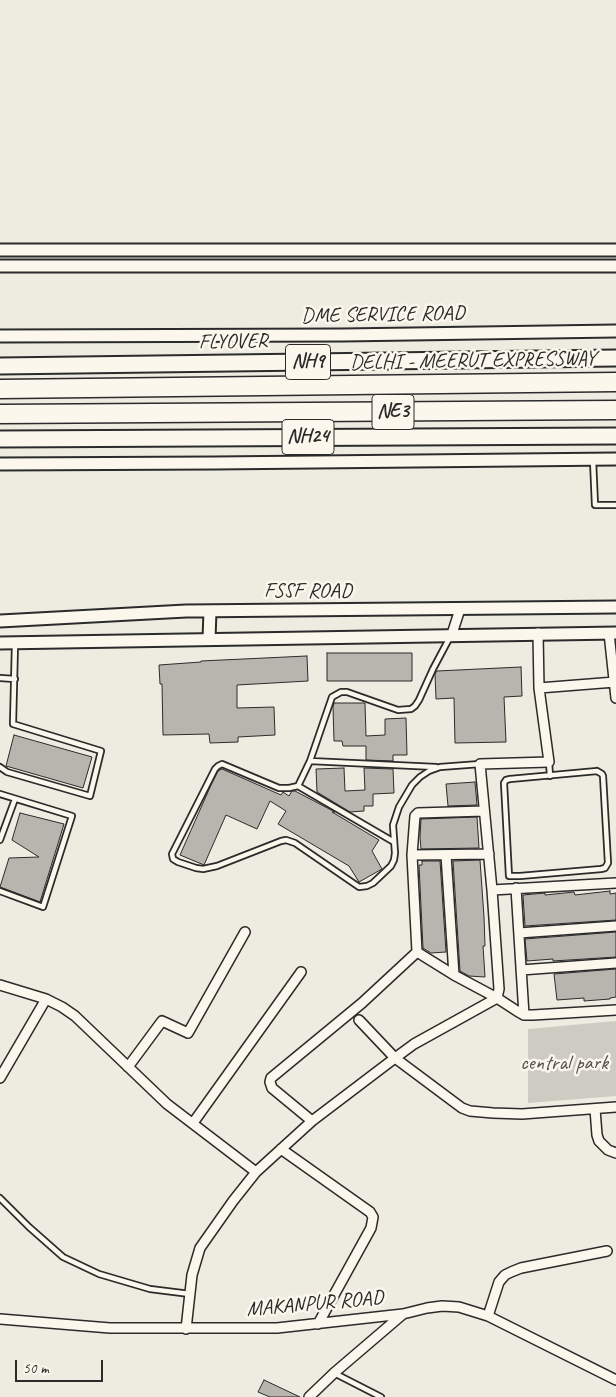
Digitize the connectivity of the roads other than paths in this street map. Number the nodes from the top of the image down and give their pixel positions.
1 (0, 250) edge
2 (99, 250) junction
3 (582, 250) junction
4 (616, 250) edge
5 (0, 266) edge
6 (100, 266) junction
7 (583, 266) junction
8 (616, 266) edge
9 (616, 331) edge
10 (0, 336) edge
11 (616, 358) edge
12 (0, 366) edge
13 (616, 382) edge
14 (0, 389) edge
15 (616, 410) edge
16 (0, 414) edge
17 (616, 436) edge
18 (0, 439) edge
19 (616, 458) edge
20 (593, 459) junction
21 (0, 464) edge
22 (616, 505) edge
23 (616, 607) edge
24 (460, 609) junction
25 (210, 611) junction
26 (0, 621) edge
27 (538, 633) junction
28 (612, 633) edge
29 (452, 634) junction
30 (209, 639) junction
31 (0, 643) edge
32 (16, 643) junction
33 (0, 678) edge
34 (15, 679) junction
35 (615, 682) edge
36 (539, 688) junction
37 (616, 698) edge
38 (310, 761) junction
39 (549, 762) junction
40 (480, 764) junction
41 (0, 767) edge
42 (440, 767) junction
43 (550, 776) junction
44 (298, 786) junction
45 (0, 794) edge
46 (15, 799) junction
47 (484, 811) junction
48 (0, 839) edge
49 (394, 842) junction
50 (446, 854) junction
51 (488, 854) junction
52 (412, 855) junction
53 (616, 883) edge
54 (516, 888) junction
55 (492, 890) junction
56 (0, 891) edge
57 (616, 926) edge
58 (245, 932) dead end
59 (519, 933) junction
60 (417, 952) junction
61 (616, 962) edge
62 (521, 970) junction
63 (301, 972) dead end
64 (454, 975) junction
65 (0, 985) edge
66 (497, 998) junction
67 (46, 999) junction
68 (616, 1010) edge
69 (524, 1015) junction
70 (359, 1020) dead end
71 (395, 1058) junction
72 (128, 1067) junction
73 (0, 1078) edge
74 (616, 1107) edge
75 (595, 1109) junction
76 (312, 1122) junction
77 (193, 1123) junction
78 (281, 1149) junction
79 (616, 1153) edge
80 (256, 1172) junction
81 (0, 1198) edge
82 (607, 1250) dead end
83 (190, 1294) junction
84 (403, 1314) junction
85 (488, 1316) junction
86 (0, 1319) edge
87 (318, 1324) junction
88 (186, 1328) junction
89 (334, 1373) junction
90 (616, 1380) edge
91 (309, 1397) edge
92 (382, 1397) edge

1 - 2 street
2 - 3 street
2 - 6 street
3 - 4 street
3 - 7 street
5 - 6 street
6 - 7 street
7 - 8 street
9 - 10 street, DME SERVICE ROAD
11 - 12 highway, FLYOVER / NH9
13 - 14 highway, DELHI - MEERUT EXPRESSWAY / NE3
15 - 16 highway, NE3
17 - 18 highway, NH24
19 - 20 street
20 - 21 street
20 - 22 lane
23 - 24 street, FSSF ROAD
24 - 25 street, FSSF ROAD
24 - 29 street
25 - 26 street, FSSF ROAD
25 - 30 street
27 - 28 street
27 - 29 street
27 - 36 street
28 - 35 street
29 - 30 street
29 - 38 lane
30 - 32 street
31 - 32 street
32 - 34 lane
33 - 34 lane
34 - 41 lane
35 - 36 street
35 - 37 street
36 - 39 street
38 - 42 lane
38 - 44 lane
39 - 40 street
39 - 43 lane
40 - 42 lane
40 - 47 street
42 - 49 lane
43 - 43 lane
44 - 49 lane
44 - 49 lane
45 - 46 lane
46 - 48 lane
46 - 56 lane
47 - 51 street
47 - 52 street
50 - 51 street
50 - 52 street
50 - 64 street
51 - 55 street
52 - 60 street
53 - 54 street
54 - 55 street
54 - 59 street
55 - 66 street
57 - 59 street
58 - 72 street
59 - 62 street
60 - 64 street
60 - 76 street
61 - 62 street
62 - 69 street
63 - 77 street
64 - 66 street
65 - 67 street
66 - 69 street
66 - 71 street
67 - 72 street
67 - 73 street
68 - 69 street
70 - 71 street
71 - 75 street
71 - 76 street
72 - 77 street
74 - 75 street
75 - 79 street
76 - 78 street
77 - 80 street
78 - 80 street
78 - 87 street
80 - 83 street
81 - 83 lane
82 - 85 street
83 - 88 street
84 - 85 street, MAKANPUR ROAD
84 - 87 street, MAKANPUR ROAD
84 - 89 street
85 - 90 street, MAKANPUR ROAD
86 - 88 street, MAKANPUR ROAD
87 - 88 street, MAKANPUR ROAD
89 - 91 street
89 - 92 lane

